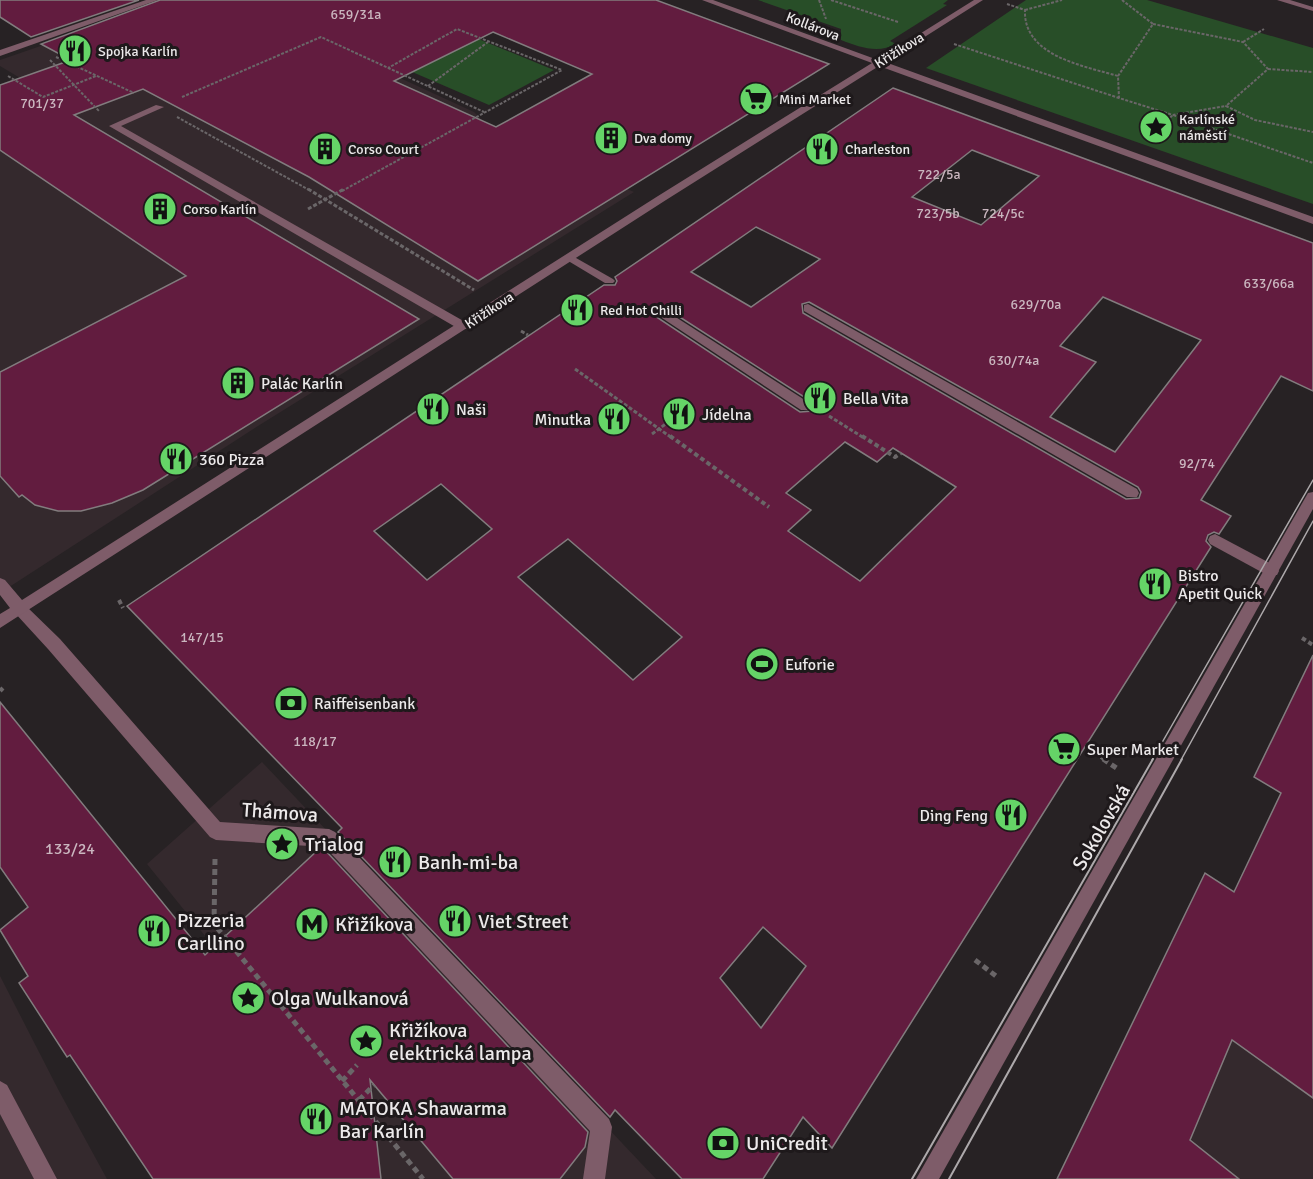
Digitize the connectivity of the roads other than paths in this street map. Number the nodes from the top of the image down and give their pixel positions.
1 (154, 0) edge
2 (706, 0) edge
3 (979, 0) edge
4 (1281, 0) edge
5 (1313, 9) edge
6 (0, 53) edge
7 (877, 63) junction
8 (159, 107) road end
9 (1313, 221) edge
10 (570, 257) junction
11 (609, 281) dead end
12 (808, 308) dead end
13 (660, 311) dead end
14 (464, 326) junction
15 (801, 404) road end
16 (1132, 493) dead end
17 (1313, 497) edge
18 (1215, 540) dead end
19 (1272, 571) junction
20 (0, 584) edge
21 (20, 609) junction
22 (0, 622) edge
23 (0, 1092) edge
24 (46, 1179) edge
25 (594, 1179) edge
26 (927, 1179) edge

1 - 6 street
2 - 7 street, Kollárova
3 - 7 street, Křižíkova
4 - 5 street
7 - 9 street
7 - 10 street, Křižíkova
8 - 14 street
10 - 11 street
10 - 14 street, Křižíkova
12 - 16 street
13 - 15 street
14 - 21 street, Křižíkova
17 - 19 street, Sokolovská
18 - 19 street
19 - 26 street, Sokolovská
20 - 21 street
21 - 22 street, Křižíkova
21 - 25 street, Thámova
23 - 24 street

